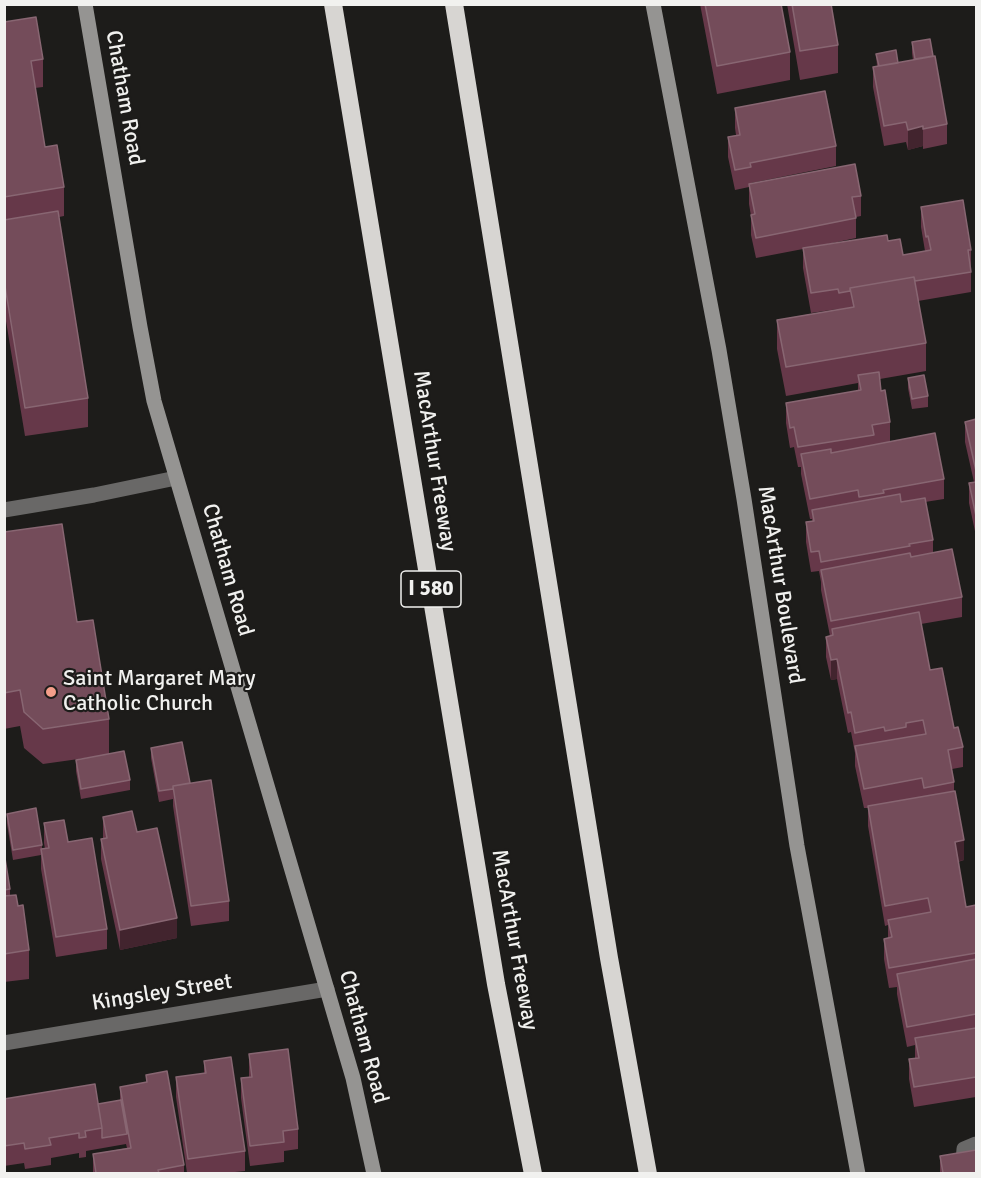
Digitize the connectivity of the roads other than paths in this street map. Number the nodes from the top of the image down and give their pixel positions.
1 (85, 4) edge
2 (333, 4) edge
3 (454, 4) edge
4 (652, 4) edge
5 (176, 478) junction
6 (4, 510) edge
7 (327, 989) junction
8 (4, 1042) edge
9 (976, 1144) edge
10 (374, 1173) edge
11 (533, 1173) edge
12 (648, 1173) edge
13 (858, 1173) edge
14 (962, 1173) edge

1 - 5 main road, Chatham Road
2 - 11 highway, MacArthur Freeway / I 580
3 - 12 highway
4 - 13 main road, MacArthur Boulevard
5 - 6 street
5 - 7 main road, Chatham Road
7 - 8 street, Kingsley Street
7 - 10 main road, Chatham Road
9 - 14 street

